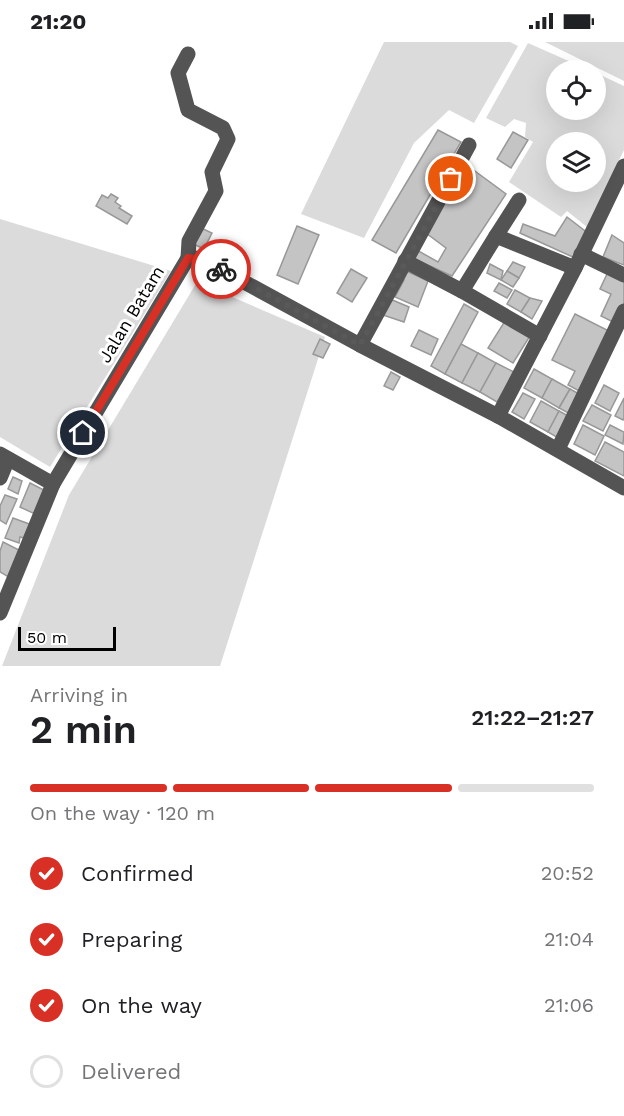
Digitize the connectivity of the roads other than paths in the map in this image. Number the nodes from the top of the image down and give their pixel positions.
1 (188, 54) dead end
2 (469, 145) dead end
3 (624, 166) edge
4 (519, 200) dead end
5 (496, 236) junction
6 (188, 258) junction
7 (405, 261) junction
8 (578, 261) junction
9 (624, 276) edge
10 (462, 291) junction
11 (624, 311) edge
12 (540, 336) junction
13 (360, 345) junction
14 (498, 416) junction
15 (558, 449) junction
16 (4, 457) edge
17 (0, 478) edge
18 (53, 484) junction
19 (623, 485) edge
20 (5, 586) edge
21 (0, 613) edge

1 - 6 street
2 - 7 street
3 - 8 street
4 - 5 street
5 - 8 street
5 - 10 street
6 - 13 street, Jalan Batam
6 - 18 street, Jalan Batam
7 - 10 street
7 - 13 street
8 - 9 street
8 - 12 street
10 - 12 street
11 - 15 street
12 - 14 street
13 - 14 street, Jalan Batam
14 - 15 street, Jalan Batam
15 - 19 street, Jalan Batam
16 - 17 street
16 - 18 street
18 - 20 street, Jalan Batam
20 - 21 street, Jalan Batam

